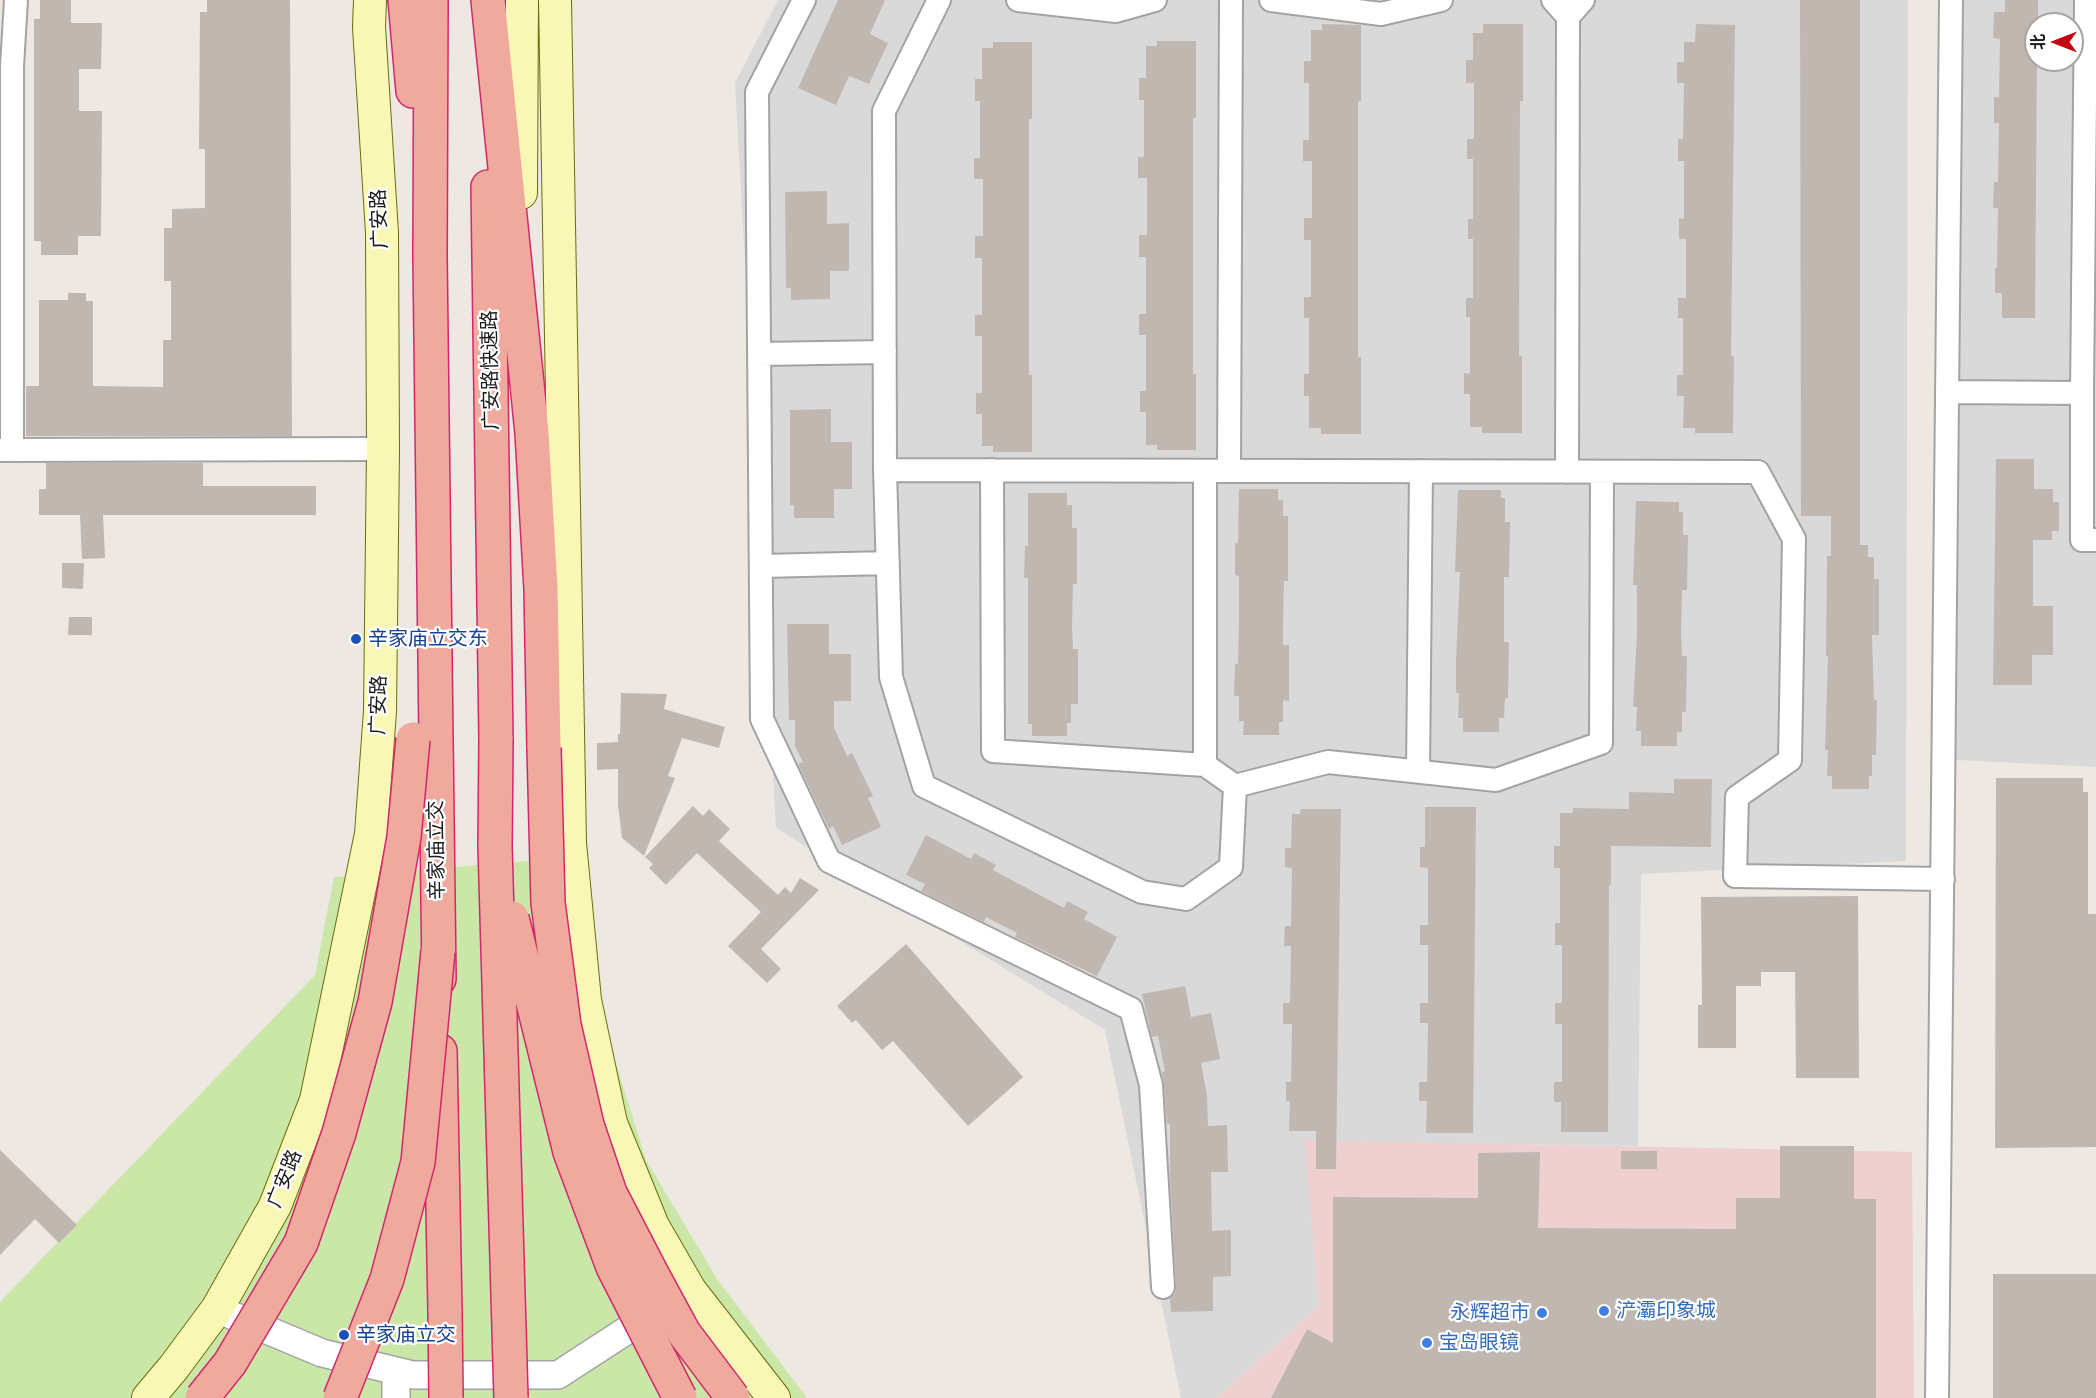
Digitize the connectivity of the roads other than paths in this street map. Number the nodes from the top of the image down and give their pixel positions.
1 (16, 0) edge
2 (370, 0) edge
3 (405, 0) edge
4 (431, 0) edge
5 (487, 0) edge
6 (522, 0) edge
7 (555, 0) edge
8 (804, 0) edge
9 (939, 0) edge
10 (1018, 0) edge
11 (1155, 0) edge
12 (1231, 0) edge
13 (1271, 0) edge
14 (1442, 0) edge
15 (1553, 0) edge
16 (1583, 0) edge
17 (1951, 0) edge
18 (2086, 0) edge
19 (1568, 17) junction
20 (430, 256) junction
21 (885, 352) junction
22 (759, 354) junction
23 (1947, 392) junction
24 (2082, 393) junction
25 (532, 434) junction
26 (6, 450) edge
27 (383, 450) junction
28 (885, 470) junction
29 (992, 470) junction
30 (1204, 471) junction
31 (1229, 471) junction
32 (1421, 471) junction
33 (1567, 472) junction
34 (1602, 472) junction
35 (2096, 540) edge
36 (888, 563) junction
37 (761, 566) junction
38 (425, 737) junction
39 (1204, 765) junction
40 (1418, 771) junction
41 (1235, 786) junction
42 (495, 846) junction
43 (1942, 879) junction
44 (438, 951) junction
45 (1162, 1287) dead end
46 (690, 1290) junction
47 (217, 1309) junction
48 (396, 1371) junction
49 (558, 1386) edge
50 (148, 1398) edge
51 (202, 1398) edge
52 (340, 1398) edge
53 (396, 1398) edge
54 (446, 1398) edge
55 (511, 1398) edge
56 (680, 1398) edge
57 (733, 1398) edge
58 (774, 1398) edge
59 (1938, 1398) edge

1 - 26 street
2 - 27 main road, 广安路
3 - 20 highway
4 - 20 highway
5 - 25 highway
5 - 42 highway, 广安路快速路, bridge
6 - 25 main road
7 - 46 main road
8 - 22 street
9 - 21 street
10 - 11 street
12 - 31 street
13 - 14 street
15 - 19 street
16 - 19 street
17 - 23 street
18 - 24 street
19 - 33 street
20 - 38 highway
21 - 22 street
21 - 28 street
22 - 37 street
23 - 24 street
23 - 43 street
24 - 35 street
25 - 57 highway, bridge
26 - 27 street
27 - 47 main road, 广安路
28 - 29 street
28 - 36 street
29 - 30 street
29 - 39 street
30 - 31 street
30 - 39 street
31 - 32 street
32 - 33 street
32 - 40 street
33 - 34 street
34 - 40 street
34 - 43 street
36 - 37 street
36 - 41 street
37 - 45 street
38 - 44 highway, 辛家庙立交
38 - 51 highway, bridge
39 - 41 street
40 - 41 street
42 - 55 highway, bridge
42 - 56 highway, bridge
43 - 59 street
44 - 52 highway, bridge
44 - 54 highway, 辛家庙立交, bridge
46 - 49 street
46 - 58 main road
47 - 48 street
47 - 50 main road, 广安路
48 - 49 street
48 - 53 street

